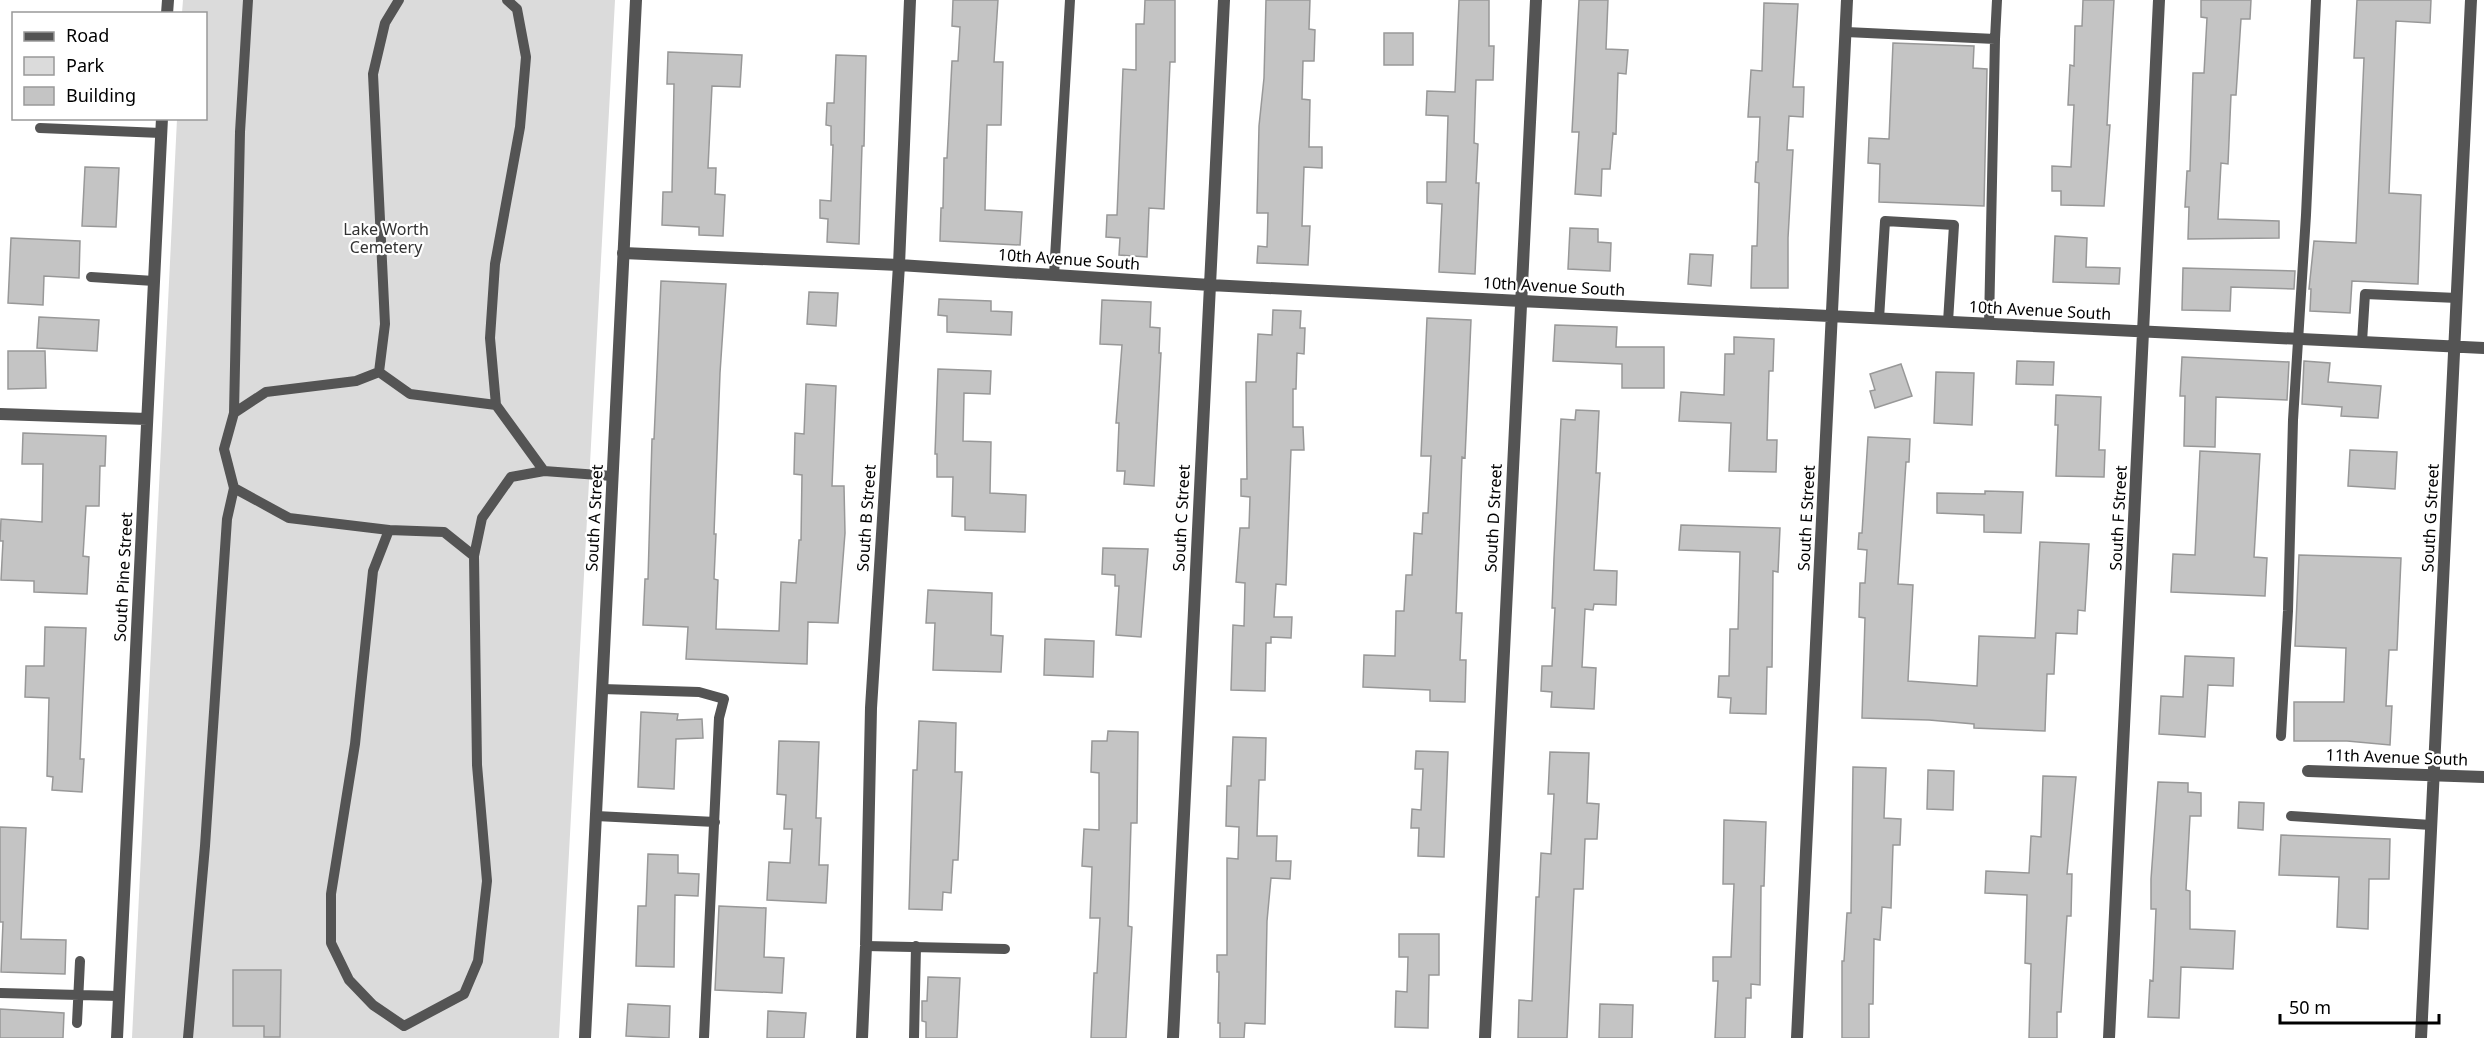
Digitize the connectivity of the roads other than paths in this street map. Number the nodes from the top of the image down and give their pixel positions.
1 (248, 0) edge
2 (399, 0) edge
3 (507, 0) edge
4 (636, 0) edge
5 (910, 0) edge
6 (1070, 0) edge
7 (1224, 0) edge
8 (1536, 0) edge
9 (1847, 0) edge
10 (1997, 0) edge
11 (2159, 0) edge
12 (2316, 0) edge
13 (2471, 0) edge
14 (1846, 32) junction
15 (1995, 39) junction
16 (162, 120) edge
17 (40, 128) dead end
18 (161, 133) junction
19 (623, 253) junction
20 (899, 265) junction
21 (1054, 275) junction
22 (91, 278) dead end
23 (154, 281) junction
24 (1210, 285) junction
25 (2457, 298) junction
26 (1521, 301) junction
27 (1832, 316) junction
28 (1879, 319) junction
29 (1948, 322) junction
30 (1989, 324) junction
31 (2143, 331) junction
32 (2298, 339) junction
33 (2362, 342) junction
34 (2454, 347) junction
35 (2484, 348) edge
36 (380, 372) junction
37 (496, 405) junction
38 (234, 413) junction
39 (0, 414) edge
40 (147, 419) junction
41 (544, 471) junction
42 (612, 476) junction
43 (234, 488) junction
44 (389, 530) junction
45 (474, 556) junction
46 (602, 689) junction
47 (2281, 736) dead end
48 (2308, 771) dead end
49 (2434, 774) junction
50 (2484, 777) edge
51 (596, 816) junction
52 (2291, 816) dead end
53 (715, 822) junction
54 (2431, 825) junction
55 (866, 946) junction
56 (916, 946) junction
57 (1005, 949) dead end
58 (80, 961) dead end
59 (0, 993) edge
60 (79, 996) junction
61 (119, 996) junction
62 (77, 1023) dead end
63 (404, 1026) junction
64 (117, 1038) edge
65 (188, 1038) edge
66 (403, 1038) edge
67 (585, 1038) edge
68 (704, 1038) edge
69 (862, 1038) edge
70 (914, 1038) edge
71 (1173, 1038) edge
72 (1485, 1038) edge
73 (1797, 1038) edge
74 (2109, 1038) edge
75 (2421, 1038) edge

1 - 38 lane
2 - 36 lane
3 - 37 lane
4 - 19 street, South A Street
5 - 20 street, South B Street
6 - 21 lane
7 - 24 street, South C Street
8 - 26 street, South D Street
9 - 14 street, South E Street
10 - 15 lane
11 - 31 street, South F Street
12 - 32 lane
13 - 25 street, South G Street
14 - 15 lane
14 - 27 street, South E Street
15 - 30 lane
16 - 18 street, South Pine Street
17 - 18 lane
18 - 23 street, South Pine Street
19 - 20 street, 10th Avenue South
19 - 42 street, South A Street
20 - 21 street, 10th Avenue South
20 - 55 street, South B Street
21 - 24 street, 10th Avenue South
22 - 23 lane
23 - 40 street, South Pine Street
24 - 26 street, 10th Avenue South
24 - 71 street, South C Street
25 - 33 lane
25 - 34 street, South G Street
26 - 27 street, 10th Avenue South
26 - 72 street, South D Street
27 - 28 street, 10th Avenue South
27 - 73 street, South E Street
28 - 29 street, 10th Avenue South
28 - 29 lane
29 - 30 street, 10th Avenue South
30 - 31 street, 10th Avenue South
31 - 32 street, 10th Avenue South
31 - 74 street, South F Street
32 - 33 street, 10th Avenue South
32 - 47 lane
33 - 34 street, 10th Avenue South
34 - 35 street, 10th Avenue South
34 - 49 street, South G Street
36 - 37 lane
36 - 38 lane
37 - 41 lane
38 - 43 lane
39 - 40 street
40 - 61 street, South Pine Street
41 - 42 lane
41 - 45 lane
42 - 46 street, South A Street
43 - 44 lane
43 - 65 lane
44 - 45 lane
44 - 63 lane
45 - 63 lane
46 - 51 street, South A Street
46 - 53 lane
48 - 49 street, 11th Avenue South
49 - 50 street, 11th Avenue South
49 - 54 street, South G Street
51 - 53 lane
51 - 67 street, South A Street
52 - 54 lane
53 - 68 lane
54 - 75 street, South G Street
55 - 56 lane
55 - 69 street, South B Street
56 - 57 lane
56 - 70 lane
58 - 60 lane
59 - 60 lane
60 - 61 lane
60 - 62 lane
61 - 64 street, South Pine Street
63 - 66 lane

